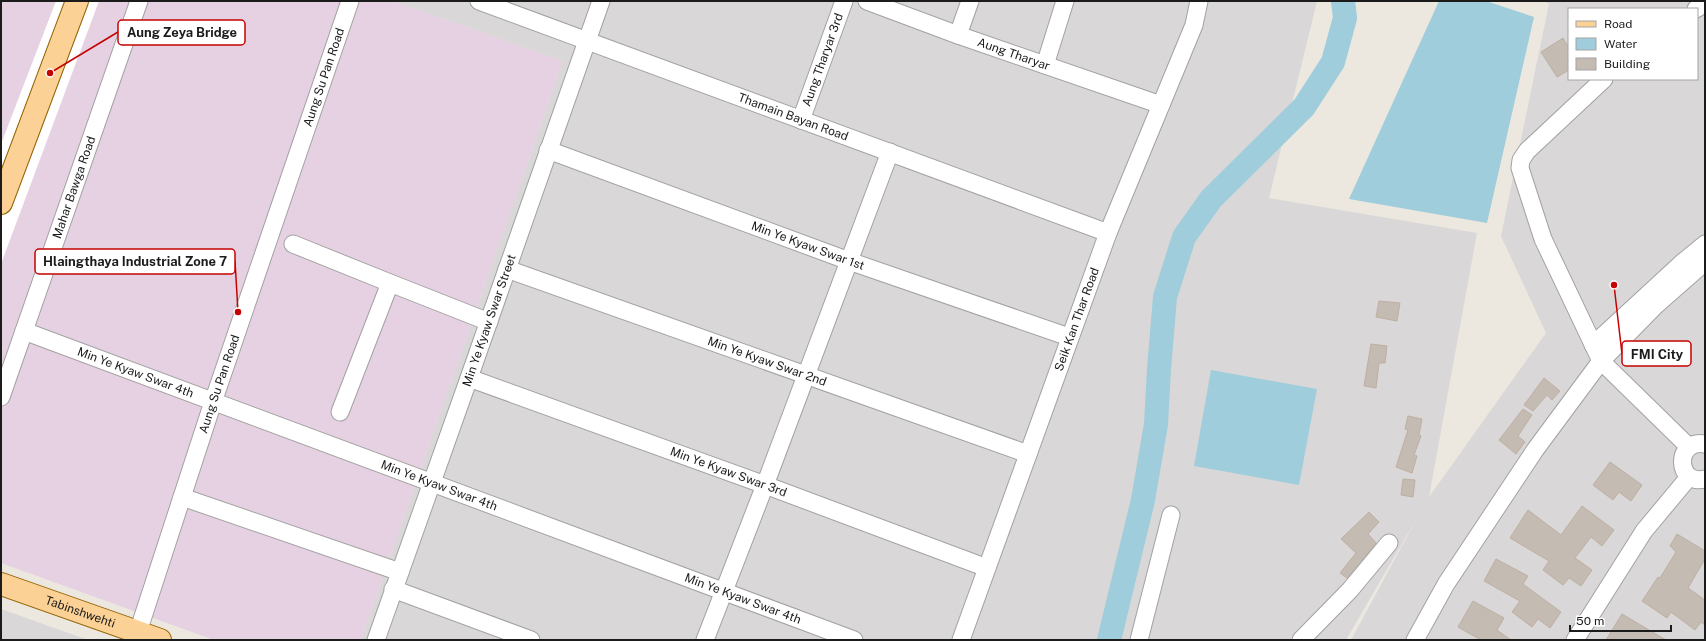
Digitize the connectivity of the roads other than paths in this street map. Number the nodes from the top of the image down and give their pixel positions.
1 (77, 1) edge
2 (139, 1) edge
3 (350, 1) edge
4 (479, 1) edge
5 (602, 1) edge
6 (844, 1) edge
7 (867, 1) edge
8 (970, 1) edge
9 (1065, 1) edge
10 (1199, 1) edge
11 (958, 35) junction
12 (587, 41) junction
13 (1046, 65) junction
14 (1603, 80) edge
15 (1161, 105) junction
16 (801, 120) junction
17 (548, 150) junction
18 (890, 152) junction
19 (1, 203) edge
20 (1108, 233) junction
21 (293, 244) dead end
22 (1705, 244) edge
23 (849, 262) junction
24 (1705, 262) edge
25 (507, 269) junction
26 (390, 283) junction
27 (489, 322) junction
28 (24, 331) junction
29 (1069, 337) junction
30 (1593, 345) junction
31 (1601, 361) junction
32 (806, 375) junction
33 (469, 378) junction
34 (1, 397) edge
35 (213, 402) junction
36 (340, 412) dead end
37 (1697, 446) edge
38 (1028, 454) junction
39 (1697, 478) edge
40 (431, 483) junction
41 (765, 485) junction
42 (182, 497) junction
43 (1172, 515) dead end
44 (1388, 543) dead end
45 (987, 568) junction
46 (400, 572) junction
47 (1, 584) edge
48 (393, 589) junction
49 (723, 591) junction
50 (138, 632) junction
51 (160, 640) edge
52 (376, 640) edge
53 (531, 640) edge
54 (705, 640) edge
55 (854, 640) edge
56 (961, 640) edge
57 (1139, 640) edge
58 (1301, 640) edge
59 (1415, 640) edge
60 (1575, 640) edge

1 - 19 main road
2 - 28 street, Mahar Bawga Road
3 - 35 street, Aung Su Pan Road
4 - 12 street, Thamain Bayan Road
5 - 12 street, Min Ye Kyaw Swar Street
6 - 16 street, Aung Tharyar 3rd
7 - 11 street, Aung Tharyar
8 - 11 street
9 - 13 street
10 - 15 street, Seik Kan Thar Road
11 - 13 street, Aung Tharyar
12 - 16 street, Thamain Bayan Road
12 - 17 street, Min Ye Kyaw Swar Street
13 - 15 street, Aung Tharyar
14 - 30 street
15 - 20 street, Seik Kan Thar Road
16 - 18 street, Thamain Bayan Road
17 - 23 street, Min Ye Kyaw Swar 1st
17 - 25 street, Min Ye Kyaw Swar Street
18 - 20 street, Thamain Bayan Road
18 - 23 street
20 - 29 street, Seik Kan Thar Road
21 - 26 street
22 - 30 street
23 - 29 street, Min Ye Kyaw Swar 1st
23 - 32 street
24 - 31 street
25 - 27 street, Min Ye Kyaw Swar Street
25 - 32 street, Min Ye Kyaw Swar 2nd
26 - 27 street
26 - 36 street
27 - 33 street, Min Ye Kyaw Swar Street
28 - 34 street, Mahar Bawga Road
28 - 35 street, Min Ye Kyaw Swar 4th
29 - 38 street, Seik Kan Thar Road
30 - 31 street
31 - 37 street
31 - 59 street
32 - 38 street, Min Ye Kyaw Swar 2nd
32 - 41 street
33 - 40 street, Min Ye Kyaw Swar Street
33 - 41 street, Min Ye Kyaw Swar 3rd
35 - 40 street, Min Ye Kyaw Swar 4th
35 - 42 street, Aung Su Pan Road
37 - 39 street
38 - 45 street, Seik Kan Thar Road
39 - 60 street
40 - 46 street, Min Ye Kyaw Swar Street
40 - 49 street, Min Ye Kyaw Swar 4th
41 - 45 street, Min Ye Kyaw Swar 3rd
41 - 49 street
42 - 46 street
42 - 50 street, Aung Su Pan Road
43 - 57 street
44 - 58 street
45 - 56 street, Seik Kan Thar Road
46 - 48 street, Min Ye Kyaw Swar Street
47 - 50 main road, Tabinshwehti
48 - 52 street, Min Ye Kyaw Swar Street
48 - 53 street
49 - 54 street
49 - 55 street, Min Ye Kyaw Swar 4th
50 - 51 main road, Tabinshwehti

